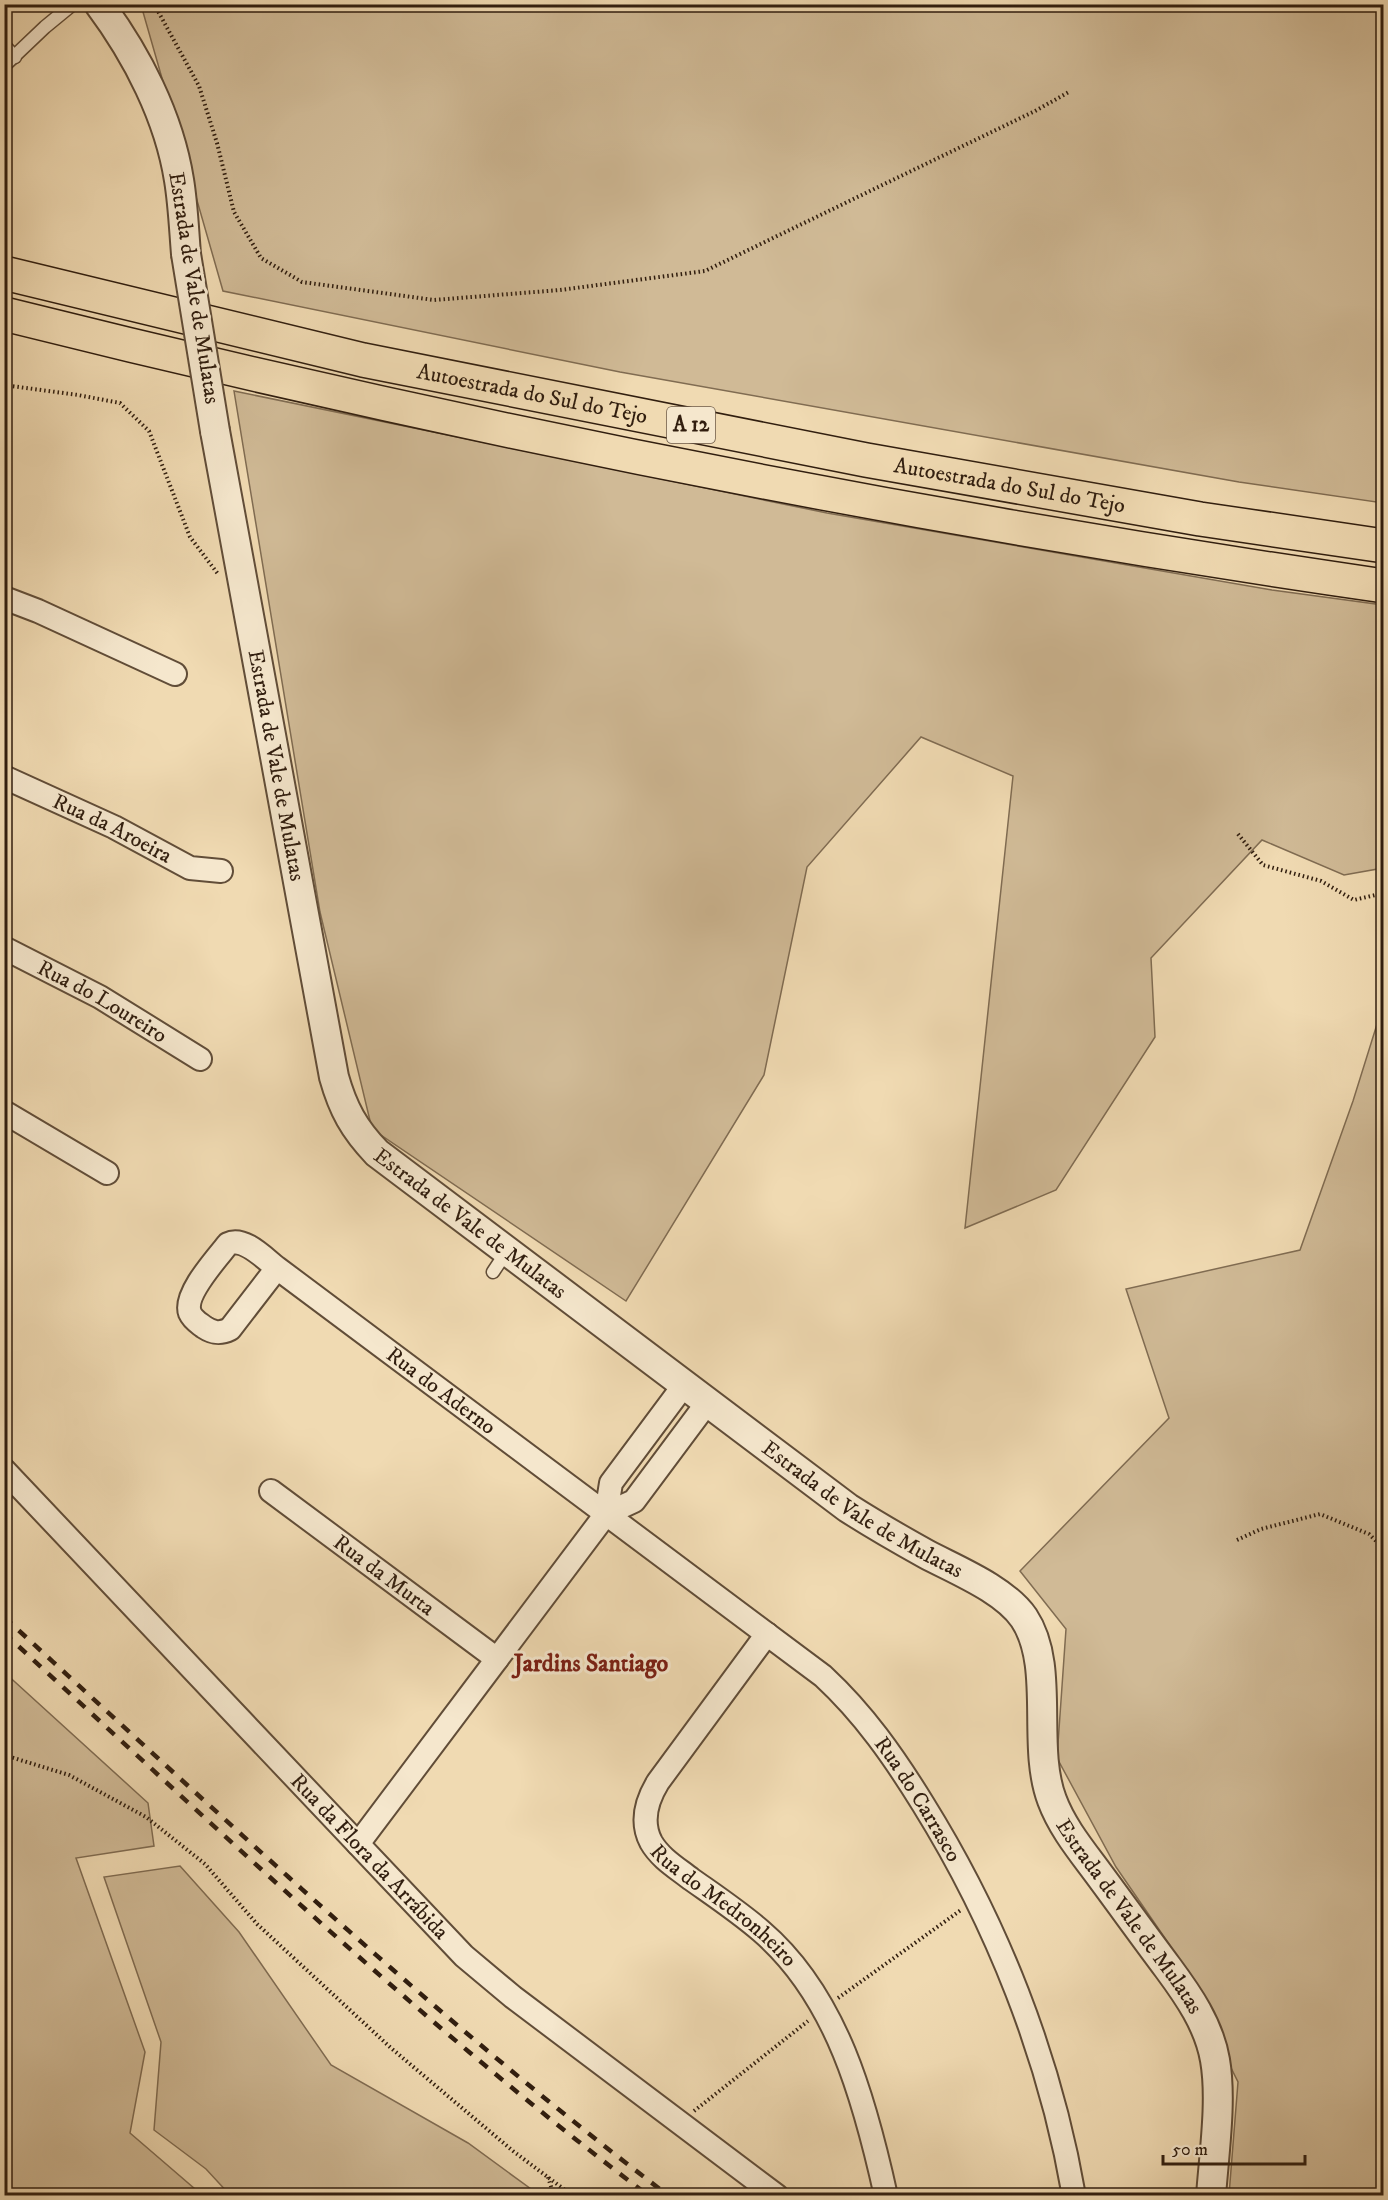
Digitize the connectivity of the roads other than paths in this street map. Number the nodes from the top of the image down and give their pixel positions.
1 (73, 4) edge
2 (99, 4) edge
3 (4, 45) edge
4 (15, 57) junction
5 (4, 66) edge
6 (4, 273) edge
7 (4, 314) edge
8 (1383, 546) edge
9 (1383, 586) edge
10 (4, 598) edge
11 (175, 674) dead end
12 (4, 777) edge
13 (221, 871) dead end
14 (4, 948) edge
15 (200, 1059) dead end
16 (4, 1112) edge
17 (107, 1173) dead end
18 (277, 1268) dead end
19 (684, 1385) junction
20 (707, 1403) junction
21 (661, 1415) junction
22 (684, 1434) junction
23 (4, 1470) edge
24 (272, 1491) dead end
25 (606, 1514) junction
26 (767, 1634) junction
27 (497, 1659) junction
28 (358, 1844) junction
29 (777, 2196) edge
30 (886, 2196) edge
31 (1074, 2196) edge
32 (1211, 2196) edge

1 - 4 lane
2 - 19 street, Estrada de Vale de Mulatas, bridge
3 - 4 lane
4 - 5 lane
6 - 8 highway, Autoestrada do Sul do Tejo / A 12
7 - 9 highway, Autoestrada do Sul do Tejo / A 12
10 - 11 street
12 - 13 street, Rua da Aroeira
14 - 15 street, Rua do Loureiro
16 - 17 street
18 - 25 street, Rua do Aderno
19 - 20 street, Estrada de Vale de Mulatas
19 - 21 street
20 - 22 street
20 - 32 street, Estrada de Vale de Mulatas
21 - 22 street
21 - 25 street
22 - 25 street
23 - 28 street, Rua da Flora da Arrábida
24 - 27 street, Rua da Murta
25 - 26 street, Rua do Carrasco
25 - 27 street
26 - 30 street, Rua do Medronheiro
26 - 31 street, Rua do Carrasco
27 - 28 street
28 - 29 street, Rua da Flora da Arrábida

